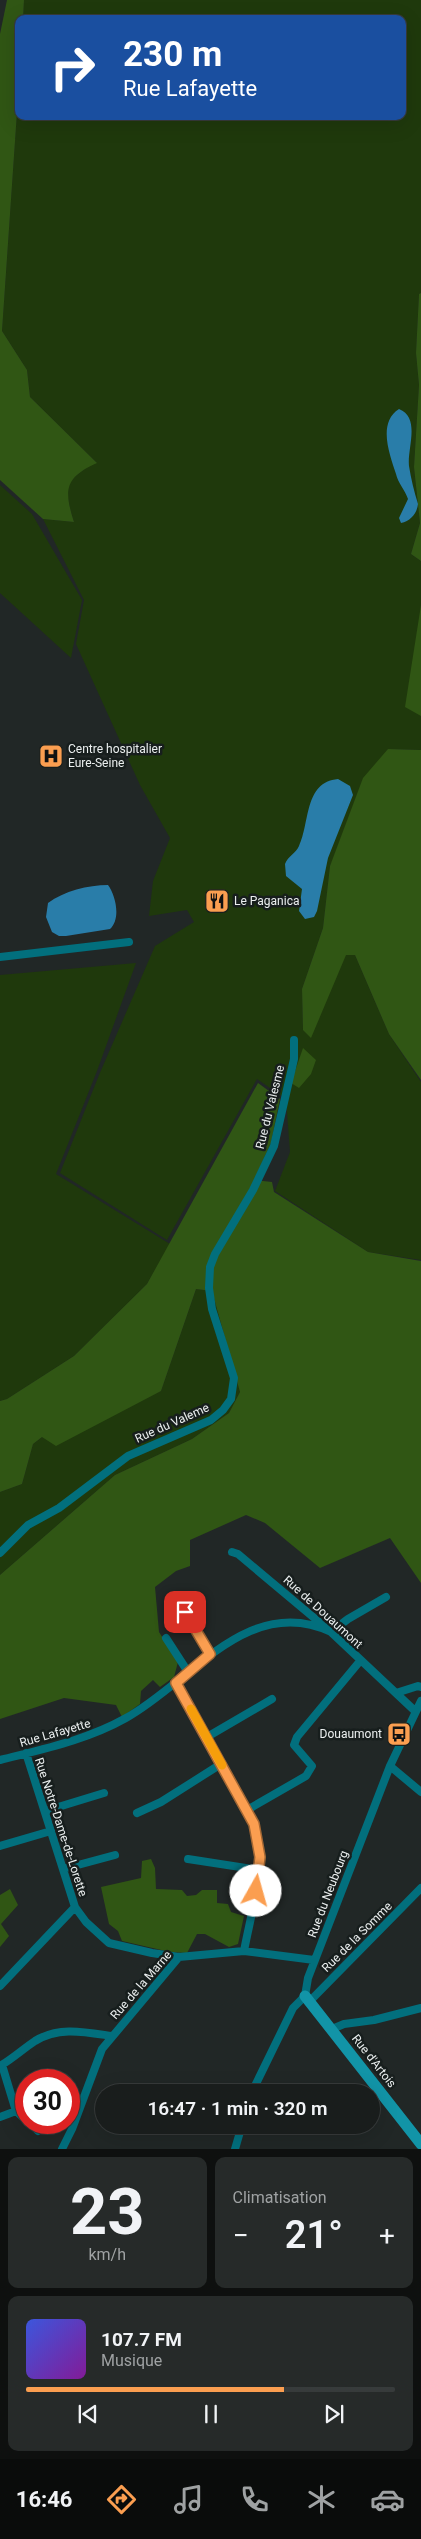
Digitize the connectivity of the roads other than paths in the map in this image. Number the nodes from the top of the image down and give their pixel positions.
1 (129, 942) dead end
2 (0, 957) edge
3 (294, 1040) dead end
4 (246, 1204) joint
5 (232, 1552) dead end
6 (0, 1553) edge
7 (386, 1598) dead end
8 (185, 1612) dead end
9 (331, 1632) junction
10 (166, 1638) dead end
11 (210, 1654) junction
12 (360, 1661) junction
13 (188, 1672) junction
14 (176, 1683) junction
15 (421, 1687) edge
16 (396, 1693) junction
17 (272, 1699) dead end
18 (421, 1701) edge
19 (415, 1711) junction
20 (206, 1737) junction
21 (26, 1753) junction
22 (0, 1760) edge
23 (221, 1764) junction
24 (390, 1766) junction
25 (421, 1792) edge
26 (104, 1793) dead end
27 (247, 1810) junction
28 (45, 1811) junction
29 (137, 1813) dead end
30 (51, 1831) junction
31 (0, 1846) edge
32 (115, 1855) dead end
33 (188, 1858) dead end
34 (64, 1869) junction
35 (259, 1870) junction
36 (421, 1888) edge
37 (76, 1907) junction
38 (244, 1951) junction
39 (179, 1956) junction
40 (314, 1960) junction
41 (0, 1986) edge
42 (307, 1999) junction
43 (421, 2008) edge
44 (332, 2029) junction
45 (112, 2036) junction
46 (1, 2065) edge
47 (256, 2084) edge
48 (15, 2108) edge
49 (15, 2111) edge
50 (0, 2117) edge
51 (239, 2134) edge
52 (421, 2144) edge
53 (62, 2149) edge
54 (235, 2149) edge

1 - 2 street
3 - 4 street, Rue du Valesme
4 - 6 street, Rue du Valeme
5 - 9 street, Rue de Douaumont
7 - 9 street
8 - 11 street
9 - 11 street, Rue Lafayette
9 - 12 street, Rue de Douaumont
10 - 13 street
11 - 13 street, Rue Lafayette
12 - 16 street, Rue de Douaumont
12 - 27 street
13 - 14 street, Rue Lafayette
14 - 20 street
14 - 21 street, Rue Lafayette
15 - 16 street
16 - 19 street, Rue de Douaumont
17 - 20 street
18 - 19 street, Rue du Neubourg
19 - 24 street, Rue du Neubourg
20 - 23 street
21 - 22 street, Rue Lafayette
21 - 28 street, Rue Notre-Dame-de-Lorette
23 - 27 street
23 - 29 street
24 - 25 street
24 - 40 street, Rue du Neubourg
26 - 28 street
27 - 35 street
28 - 30 street, Rue Notre-Dame-de-Lorette
30 - 31 street
30 - 34 street, Rue Notre-Dame-de-Lorette
32 - 34 street
33 - 35 street
34 - 37 street, Rue Notre-Dame-de-Lorette
35 - 38 street
36 - 42 street, Rue de la Somme
37 - 39 street, Rue Notre-Dame-de-Lorette
37 - 41 street
38 - 39 street, Rue de la Marne
38 - 40 street, Rue de la Marne
39 - 45 street, Rue de la Marne
40 - 42 street, Rue du Neubourg
42 - 44 street, Rue d'Artois
42 - 47 street, Rue du Neubourg
43 - 44 street
44 - 52 street, Rue d'Artois
45 - 46 street
45 - 53 street, Rue de la Marne
46 - 48 street
49 - 50 street
51 - 54 street

